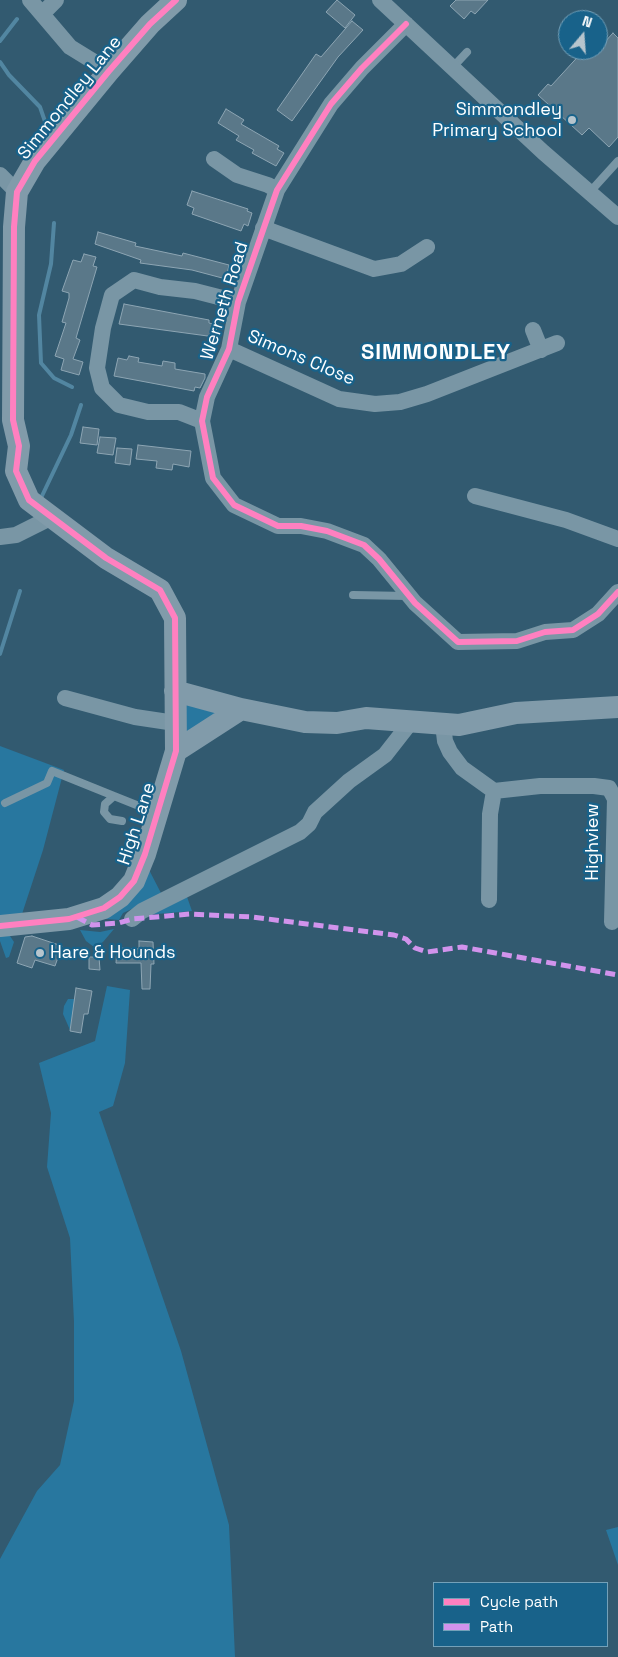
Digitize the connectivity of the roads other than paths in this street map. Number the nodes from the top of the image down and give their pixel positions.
1 (30, 0) edge
2 (56, 0) edge
3 (176, 0) edge
4 (380, 0) edge
5 (42, 14) junction
6 (406, 24) junction
7 (467, 52) dead end
8 (453, 67) junction
9 (109, 72) junction
10 (214, 159) dead end
11 (618, 161) edge
12 (0, 175) edge
13 (277, 190) junction
14 (17, 192) junction
15 (589, 193) junction
16 (618, 217) edge
17 (263, 228) junction
18 (427, 247) dead end
19 (238, 302) junction
20 (534, 330) dead end
21 (557, 343) dead end
22 (229, 349) junction
23 (541, 350) junction
24 (7, 418) edge
25 (202, 421) junction
26 (475, 496) dead end
27 (50, 518) junction
28 (0, 537) edge
29 (618, 539) edge
30 (618, 592) edge
31 (353, 596) dead end
32 (410, 596) junction
33 (175, 691) junction
34 (65, 698) dead end
35 (618, 707) edge
36 (241, 709) junction
37 (175, 723) junction
38 (410, 723) junction
39 (443, 724) junction
40 (176, 751) junction
41 (494, 791) junction
42 (114, 796) junction
43 (5, 804) dead end
44 (156, 813) junction
45 (122, 821) dead end
46 (489, 900) dead end
47 (132, 919) dead end
48 (612, 922) dead end
49 (0, 926) edge

1 - 5 street
2 - 5 street
3 - 9 street, Simmondley Lane
4 - 6 street
5 - 9 street
6 - 8 street
6 - 13 street, Werneth Road
7 - 8 lane
8 - 15 street
9 - 14 street, Simmondley Lane
10 - 13 street
11 - 15 lane
12 - 14 street
13 - 17 street, Werneth Road
14 - 24 street, Simmondley Lane
15 - 16 street
17 - 18 street
17 - 19 street, Werneth Road
19 - 22 street, Werneth Road
19 - 25 street
20 - 23 street
21 - 23 street, Simons Close
22 - 23 street, Simons Close
22 - 25 street, Werneth Road
24 - 27 street, Simmondley Lane
25 - 32 street, Werneth Road
26 - 29 street
27 - 28 street
27 - 33 street, Simmondley Lane
30 - 32 street, Werneth Road
31 - 32 lane
33 - 36 street
33 - 37 street, Simmondley Lane
34 - 37 street
35 - 39 street
36 - 38 street
36 - 40 street
37 - 40 street, Simmondley Lane
38 - 39 street
38 - 47 street
39 - 41 street
40 - 44 street, High Lane
41 - 46 street
41 - 48 street, Highview
42 - 43 lane
42 - 44 lane
42 - 45 lane
44 - 49 street, High Lane

